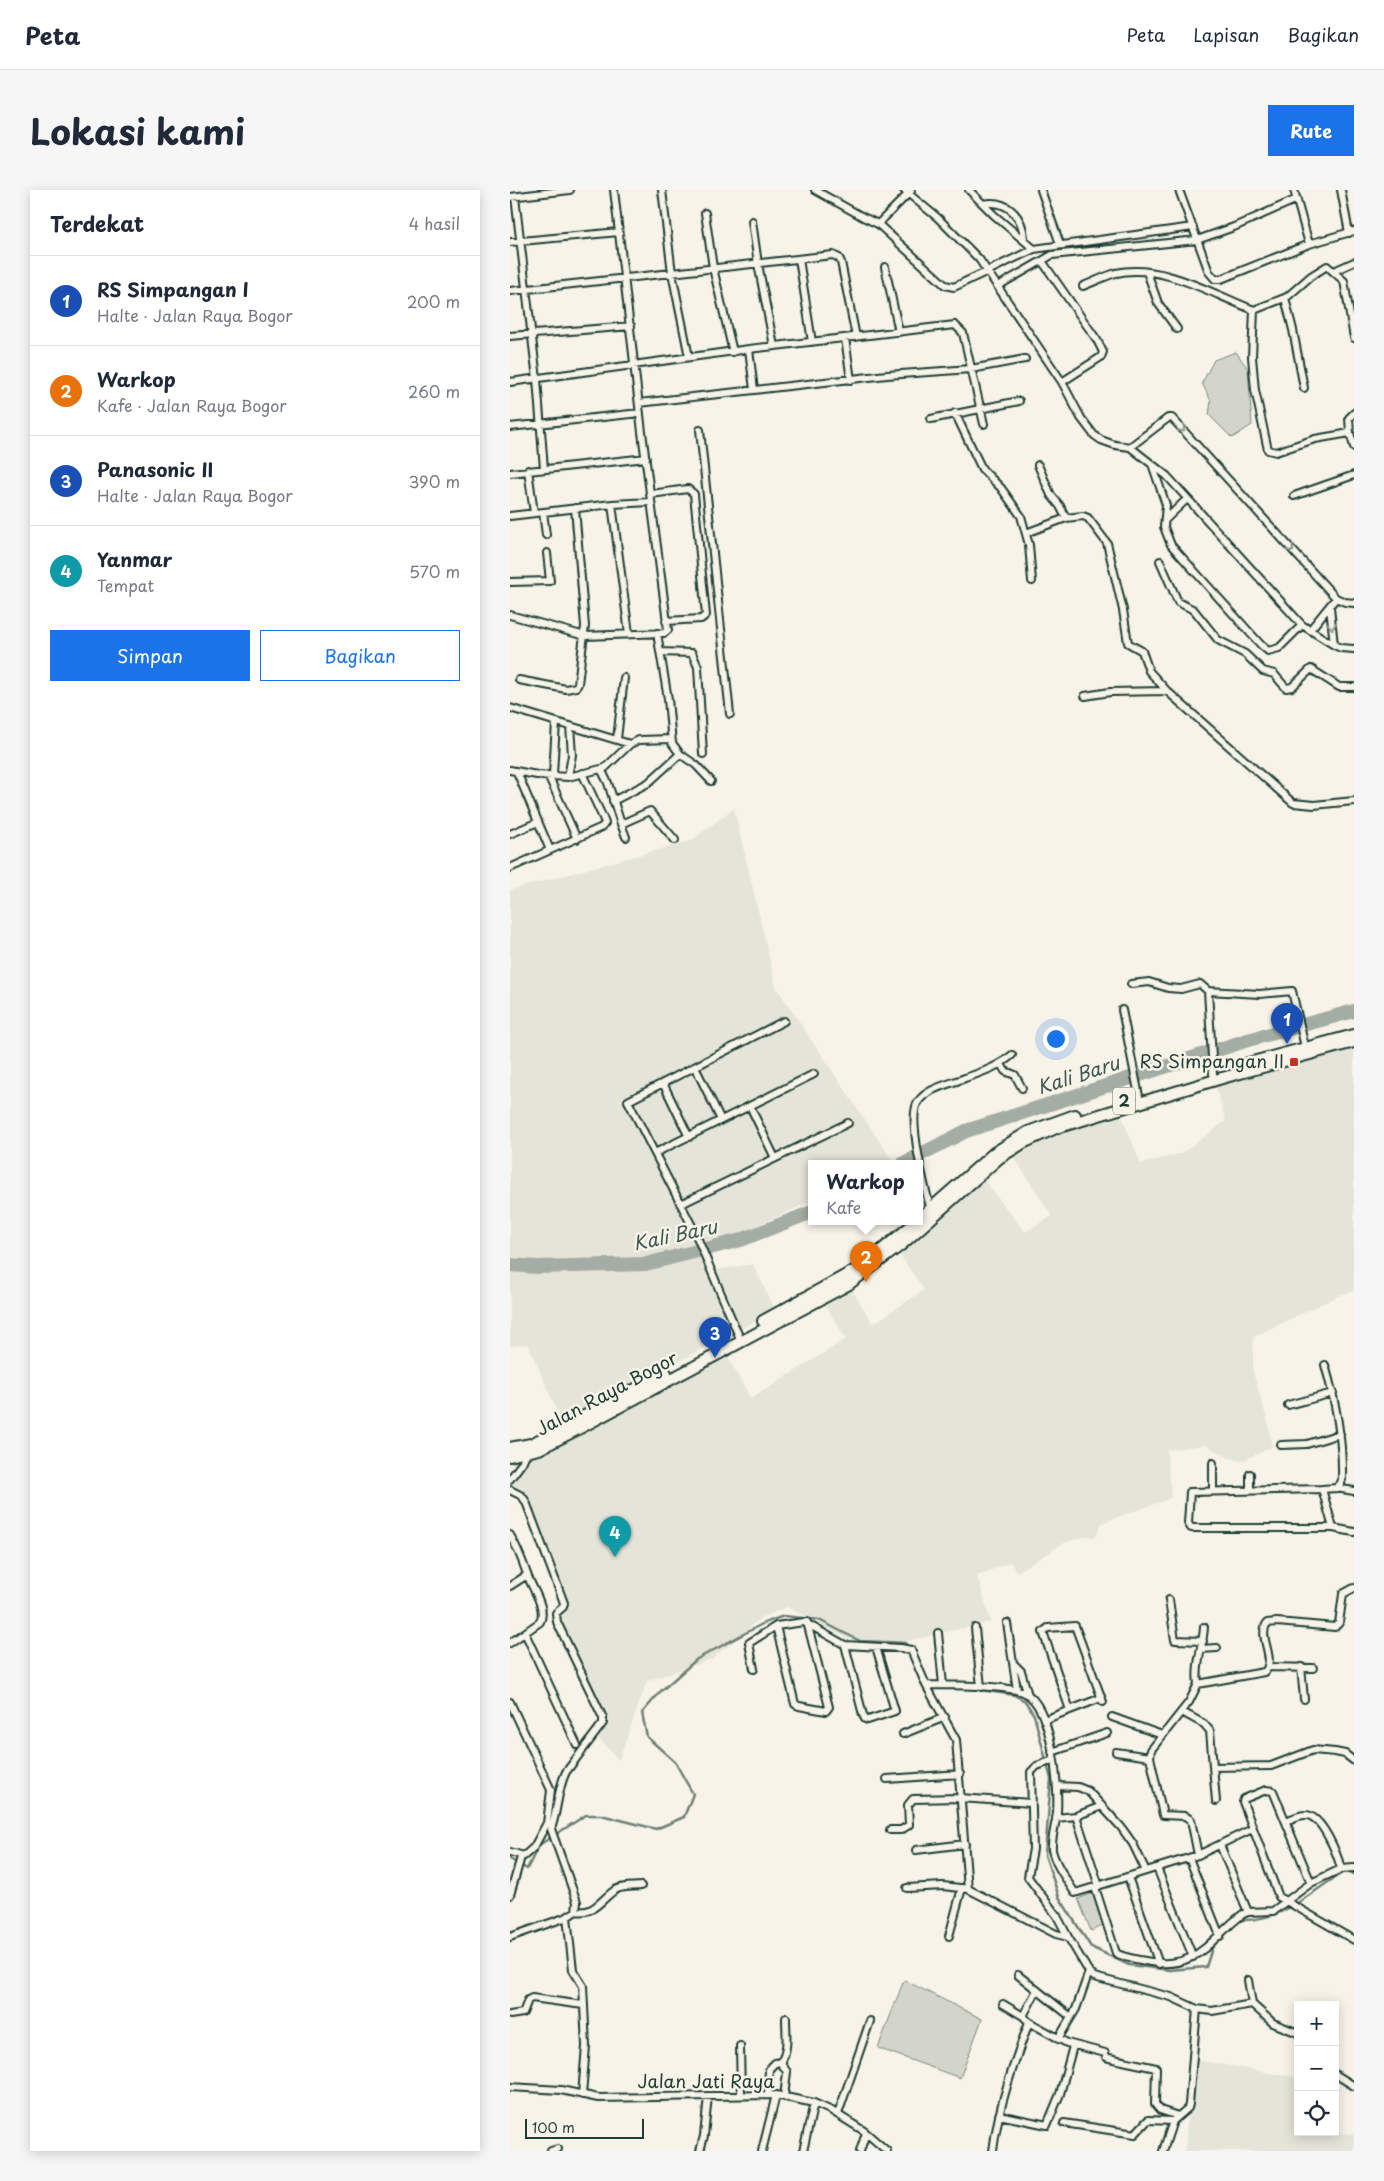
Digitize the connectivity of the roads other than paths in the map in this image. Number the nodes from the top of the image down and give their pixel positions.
1 (570, 190) edge
2 (614, 190) edge
3 (662, 190) edge
4 (815, 190) edge
5 (969, 190) edge
6 (1041, 190) edge
7 (1179, 190) edge
8 (1294, 190) edge
9 (1341, 190) edge
10 (908, 191) edge
11 (512, 197) edge
12 (1297, 199) junction
13 (983, 204) junction
14 (705, 213) dead end
15 (752, 221) dead end
16 (878, 224) junction
17 (1193, 228) junction
18 (619, 232) junction
19 (1351, 232) edge
20 (1024, 240) junction
21 (1197, 240) junction
22 (520, 241) junction
23 (510, 242) edge
24 (1060, 244) junction
25 (1309, 244) junction
26 (1034, 249) junction
27 (799, 259) junction
28 (1042, 261) junction
29 (1354, 262) edge
30 (758, 264) junction
31 (885, 267) dead end
32 (713, 268) junction
33 (988, 271) junction
34 (1334, 271) junction
35 (1147, 272) junction
36 (672, 273) junction
37 (626, 279) junction
38 (998, 286) junction
39 (1083, 286) dead end
40 (526, 289) junction
41 (510, 291) edge
42 (1285, 298) junction
43 (1351, 304) edge
44 (1254, 310) junction
45 (631, 326) junction
46 (1177, 329) dead end
47 (899, 332) junction
48 (532, 333) junction
49 (510, 336) edge
50 (856, 337) junction
51 (845, 338) junction
52 (1354, 338) edge
53 (812, 342) junction
54 (774, 346) junction
55 (749, 349) junction
56 (733, 352) junction
57 (688, 357) junction
58 (1025, 359) dead end
59 (634, 365) junction
60 (971, 369) junction
61 (537, 379) junction
62 (851, 380) junction
63 (510, 382) edge
64 (1062, 382) junction
65 (1304, 388) dead end
66 (754, 390) junction
67 (1019, 401) dead end
68 (639, 402) junction
69 (979, 408) junction
70 (640, 413) junction
71 (956, 413) junction
72 (1354, 413) edge
73 (931, 419) dead end
74 (540, 424) junction
75 (984, 424) dead end
76 (510, 427) edge
77 (700, 430) dead end
78 (1350, 433) junction
79 (1130, 447) junction
80 (1354, 447) edge
81 (646, 458) junction
82 (1152, 463) junction
83 (1038, 465) dead end
84 (544, 469) junction
85 (528, 470) junction
86 (510, 472) edge
87 (1354, 475) edge
88 (650, 494) junction
89 (1294, 496) dead end
90 (1187, 499) junction
91 (651, 502) junction
92 (612, 504) junction
93 (575, 508) junction
94 (543, 512) junction
95 (534, 513) junction
96 (510, 516) edge
97 (1066, 518) junction
98 (1166, 519) junction
99 (1026, 533) junction
100 (546, 536) dead end
101 (547, 553) dead end
102 (1160, 562) dead end
103 (1032, 581) dead end
104 (510, 582) edge
105 (1336, 598) junction
106 (1354, 603) edge
107 (1330, 607) junction
108 (510, 615) edge
109 (666, 621) junction
110 (1302, 625) junction
111 (1310, 630) junction
112 (657, 633) junction
113 (629, 634) junction
114 (585, 636) junction
115 (1334, 645) junction
116 (1354, 649) edge
117 (660, 652) junction
118 (624, 678) dead end
119 (519, 680) dead end
120 (1354, 687) edge
121 (1167, 691) junction
122 (1086, 696) dead end
123 (510, 708) edge
124 (730, 714) dead end
125 (556, 722) junction
126 (570, 726) junction
127 (617, 739) junction
128 (671, 739) junction
129 (630, 744) junction
130 (680, 754) junction
131 (703, 754) dead end
132 (601, 769) junction
133 (513, 771) edge
134 (582, 773) junction
135 (550, 775) junction
136 (568, 776) junction
137 (711, 781) dead end
138 (613, 800) junction
139 (1354, 801) edge
140 (538, 822) junction
141 (620, 824) junction
142 (510, 834) edge
143 (626, 837) dead end
144 (577, 840) junction
145 (675, 840) dead end
146 (550, 850) junction
147 (510, 868) edge
148 (1131, 984) dead end
149 (1208, 991) junction
150 (1122, 1010) dead end
151 (784, 1021) dead end
152 (1354, 1035) edge
153 (1304, 1042) junction
154 (1354, 1042) edge
155 (1012, 1054) dead end
156 (1002, 1064) junction
157 (695, 1066) junction
158 (1212, 1069) junction
159 (814, 1074) dead end
160 (663, 1083) junction
161 (1022, 1088) dead end
162 (1139, 1096) junction
163 (750, 1106) junction
164 (721, 1120) junction
165 (848, 1123) dead end
166 (689, 1136) junction
167 (655, 1154) junction
168 (775, 1158) junction
169 (920, 1160) edge
170 (923, 1175) edge
171 (681, 1204) junction
172 (932, 1212) junction
173 (923, 1217) edge
174 (923, 1221) edge
175 (912, 1225) edge
176 (918, 1225) edge
177 (832, 1288) junction
178 (740, 1338) junction
179 (1325, 1365) dead end
180 (1333, 1393) junction
181 (1288, 1404) dead end
182 (1340, 1434) junction
183 (1281, 1445) dead end
184 (510, 1448) edge
185 (526, 1454) junction
186 (510, 1456) edge
187 (1213, 1463) dead end
188 (1250, 1474) dead end
189 (510, 1479) edge
190 (1336, 1488) junction
191 (1322, 1489) junction
192 (510, 1490) edge
193 (1214, 1490) junction
194 (1250, 1490) junction
195 (1354, 1491) edge
196 (1332, 1528) junction
197 (1354, 1532) edge
198 (510, 1535) edge
199 (527, 1575) junction
200 (510, 1586) edge
201 (1354, 1588) edge
202 (1169, 1600) dead end
203 (807, 1622) junction
204 (1007, 1623) dead end
205 (776, 1626) junction
206 (1204, 1627) dead end
207 (975, 1628) dead end
208 (525, 1633) junction
209 (938, 1633) dead end
210 (1203, 1641) junction
211 (510, 1643) edge
212 (845, 1646) junction
213 (876, 1647) junction
214 (1217, 1648) dead end
215 (1201, 1650) junction
216 (1013, 1662) junction
217 (1269, 1666) junction
218 (1301, 1667) junction
219 (1312, 1668) dead end
220 (754, 1669) dead end
221 (1198, 1684) junction
222 (926, 1685) junction
223 (943, 1685) junction
224 (982, 1687) junction
225 (1017, 1690) junction
226 (1028, 1695) junction
227 (1304, 1699) dead end
228 (510, 1702) edge
229 (1070, 1710) junction
230 (1182, 1712) junction
231 (945, 1716) junction
232 (1112, 1717) dead end
233 (518, 1720) junction
234 (1044, 1720) junction
235 (510, 1724) edge
236 (1107, 1733) dead end
237 (902, 1734) dead end
238 (1162, 1735) junction
239 (577, 1744) dead end
240 (1052, 1752) junction
241 (1116, 1752) dead end
242 (1150, 1757) junction
243 (1051, 1760) junction
244 (1354, 1761) edge
245 (1213, 1767) junction
246 (960, 1774) junction
247 (887, 1779) dead end
248 (1058, 1786) junction
249 (551, 1790) junction
250 (559, 1790) junction
251 (960, 1798) junction
252 (1216, 1801) dead end
253 (1030, 1803) junction
254 (1102, 1806) junction
255 (1076, 1816) junction
256 (1056, 1818) junction
257 (1286, 1821) junction
258 (1252, 1829) junction
259 (890, 1830) dead end
260 (965, 1844) junction
261 (1220, 1845) junction
262 (916, 1850) dead end
263 (510, 1852) edge
264 (1198, 1855) junction
265 (1189, 1858) junction
266 (521, 1860) junction
267 (1157, 1868) junction
268 (1354, 1868) edge
269 (1341, 1869) junction
270 (1146, 1871) junction
271 (1128, 1877) junction
272 (1311, 1883) junction
273 (642, 1886) dead end
274 (1097, 1887) junction
275 (907, 1888) dead end
276 (965, 1889) junction
277 (510, 1895) edge
278 (1289, 1901) junction
279 (576, 1911) junction
280 (1248, 1912) junction
281 (567, 1917) junction
282 (949, 1936) dead end
283 (1220, 1936) junction
284 (510, 1937) edge
285 (1068, 1937) junction
286 (1354, 1940) edge
287 (1193, 1957) junction
288 (1159, 1964) junction
289 (1089, 1972) junction
290 (1018, 1975) dead end
291 (1248, 1980) dead end
292 (1036, 1990) junction
293 (1003, 2004) dead end
294 (1252, 2004) junction
295 (583, 2005) junction
296 (1197, 2009) junction
297 (510, 2015) edge
298 (1023, 2016) junction
299 (1071, 2017) junction
300 (786, 2018) dead end
301 (870, 2021) dead end
302 (1029, 2022) junction
303 (1294, 2031) edge
304 (1058, 2039) junction
305 (740, 2046) dead end
306 (1073, 2046) junction
307 (782, 2062) junction
308 (1339, 2077) edge
309 (1354, 2086) edge
310 (510, 2088) edge
311 (742, 2094) junction
312 (582, 2095) junction
313 (768, 2095) junction
314 (776, 2095) junction
315 (708, 2096) junction
316 (784, 2097) junction
317 (814, 2103) junction
318 (838, 2114) junction
319 (999, 2115) junction
320 (1176, 2118) junction
321 (1064, 2123) dead end
322 (866, 2133) junction
323 (700, 2151) edge
324 (762, 2151) edge
325 (803, 2151) edge
326 (860, 2151) edge
327 (887, 2151) edge
328 (993, 2151) edge
329 (1163, 2151) edge

1 - 11 street
2 - 18 street
3 - 36 street
4 - 16 street
5 - 13 street
6 - 24 street
7 - 17 street
8 - 12 street
9 - 19 street
10 - 16 street
10 - 33 street
11 - 22 street
12 - 21 street
12 - 25 street
13 - 20 street
13 - 20 street
14 - 32 street
15 - 30 street
16 - 33 street
17 - 21 street
17 - 24 street
18 - 22 street
18 - 37 street
19 - 25 street
20 - 26 street
21 - 25 street
21 - 28 street
22 - 23 street
22 - 40 street
24 - 26 street
26 - 33 street
27 - 30 street
27 - 50 street
27 - 53 street
28 - 38 street
28 - 64 street
29 - 34 street
30 - 32 street
30 - 54 street
31 - 47 street
32 - 36 street
32 - 56 street
33 - 38 street
34 - 42 street
34 - 43 street
35 - 39 street
35 - 44 street
35 - 46 street
36 - 37 street
36 - 57 street
37 - 40 street
37 - 45 street
38 - 64 street
40 - 41 street
40 - 48 street
42 - 44 street
42 - 65 street
43 - 52 street
44 - 78 street
45 - 48 street
45 - 59 street
47 - 50 street
47 - 60 street
48 - 49 street
48 - 61 street
50 - 51 street
51 - 53 street
51 - 62 street
53 - 54 street
54 - 55 street
55 - 56 street
55 - 66 street
56 - 57 street
57 - 59 street
58 - 60 street
59 - 61 street
59 - 68 street
60 - 62 street
60 - 69 street
61 - 63 street
61 - 74 street
62 - 66 street
64 - 79 street
66 - 68 street
67 - 69 street
68 - 70 street
69 - 71 street
69 - 75 street
70 - 74 street
70 - 81 street
71 - 73 street
71 - 99 street
72 - 78 street
74 - 76 street
74 - 84 street
77 - 124 street
78 - 80 street
79 - 82 street
79 -> 105 street
81 - 84 street
81 - 88 street
82 - 90 street
82 - 98 street
83 - 97 street
84 - 85 street
85 - 86 street
85 - 95 street
87 - 89 street
88 - 91 street
88 - 109 street
90 - 98 street
90 - 110 street
91 - 92 street
91 - 109 street
92 - 93 street
92 - 113 street
93 - 94 street
93 - 114 street
94 - 95 street
94 - 100 street
95 - 96 street
97 - 99 street
97 - 121 street
98 - 110 street
99 - 103 street
101 - 104 street
102 - 120 street
105 - 106 street
105 - 107 street
107 - 111 street
107 -> 115 street
108 - 114 street
109 - 112 street
110 - 111 street
111 - 115 street
112 - 113 street
112 - 117 street
113 - 114 street
114 - 119 street
115 - 116 street
117 - 128 street
117 - 131 street
118 - 127 street
121 - 122 street
121 - 139 street
123 - 125 street
125 - 126 street
125 - 135 street
126 - 127 street
126 - 136 street
127 - 129 street
128 - 129 street
128 - 130 street
129 - 132 street
130 - 137 street
130 - 138 street
132 - 134 street
132 - 138 street
133 - 135 street
133 - 140 street
134 - 136 street
134 - 144 street
135 - 136 street
135 - 144 street
138 - 141 street
140 - 142 street
140 - 146 street
141 - 143 street
141 - 145 street
144 - 146 street
146 - 147 street
148 - 149 street
149 - 153 street
149 - 158 street
150 - 162 street
151 - 157 street
152 - 153 highway, Jalan Raya Bogor / 2
153 - 158 highway, Jalan Raya Bogor / 2
154 - 172 highway, Jalan Raya Bogor / 2
155 - 156 street
156 - 161 street
156 - 169 street
157 - 160 street
157 - 164 street
158 - 162 highway, Jalan Raya Bogor / 2
159 - 163 street
160 - 166 street
160 - 167 street
162 - 172 highway, Jalan Raya Bogor / 2
163 - 164 street
163 - 168 street
164 - 166 street
165 - 168 street
166 - 167 street
167 - 171 street
168 - 171 street
170 - 172 street
171 - 178 street
172 - 173 highway, Jalan Raya Bogor / 2
172 - 174 highway, Jalan Raya Bogor / 2
175 - 177 highway, Jalan Raya Bogor / 2
176 - 177 highway, Jalan Raya Bogor / 2
177 - 178 highway, Jalan Raya Bogor / 2
178 - 184 highway, Jalan Raya Bogor / 2
178 - 185 highway, Jalan Raya Bogor / 2
179 - 180 street
180 - 181 street
180 - 182 street
182 - 183 street
182 - 190 street
185 - 186 highway, Jalan Raya Bogor / 2
185 - 189 street
187 - 193 street
188 - 194 street
190 - 191 street
190 - 195 street
191 - 194 street
191 - 196 street
192 - 250 street
193 - 194 street
193 - 196 street
196 - 197 street
198 - 199 street
199 - 200 street
199 - 208 street
201 - 217 street
202 - 210 street
203 - 205 street
203 - 205 street
203 - 212 street
204 - 216 street
205 - 220 street
206 - 210 street
207 - 224 street
208 - 211 street
208 - 239 street
209 - 223 street
210 - 215 street
212 - 213 street
212 - 213 street
213 - 222 street
214 - 215 street
215 - 221 street
216 - 225 street
216 - 226 street
217 - 218 street
217 - 221 street
218 - 219 street
218 - 227 street
221 - 230 street
222 - 223 street
222 - 231 street
223 - 224 street
224 - 225 street
225 - 226 street
226 - 234 street
228 - 233 street
229 - 229 street
229 - 234 street
230 - 238 street
230 - 245 street
231 - 237 street
231 - 246 street
232 - 238 street
233 - 235 street
233 - 249 street
234 - 240 street
236 - 240 street
238 - 242 street
240 - 243 street
241 - 242 street
242 - 264 street
243 - 248 street
243 - 253 street
244 - 245 street
245 - 252 street
246 - 247 street
246 - 251 street
248 - 254 street
248 - 256 street
249 - 250 street
249 - 266 street
250 - 279 street
251 - 253 street
251 - 259 street
251 - 260 street
253 - 285 street
254 - 255 street
254 - 270 street
255 - 256 street
255 - 274 street
256 - 274 street
257 - 258 street
257 - 269 street
257 - 272 street
258 - 261 street
258 - 278 street
260 - 262 street
260 - 276 street
261 - 264 street
261 - 280 street
263 - 266 street
264 - 265 street
265 - 267 street
265 - 283 street
266 - 277 street
267 - 270 street
267 - 287 street
268 - 269 street
269 - 272 street
270 - 271 street
271 - 274 street
271 - 288 street
272 - 278 street
273 - 279 street
274 - 288 street
275 - 276 street
276 - 282 street
276 - 285 street
278 - 280 street
278 - 286 street
279 - 281 street
280 - 283 street
281 - 284 street
281 - 295 street
283 - 287 street
285 - 289 street
287 - 288 street
289 - 296 street
289 - 299 street
290 - 292 street
291 - 294 street
292 - 298 street
292 - 299 street
293 - 298 street
294 - 296 street
294 - 303 street
295 - 297 street
295 - 312 street
296 - 320 street
298 - 302 street
299 - 304 street
300 - 307 street
301 - 318 street
302 - 304 street
302 - 319 street
304 - 306 street
305 - 311 street
306 - 319 street
306 - 320 street
307 - 313 street
307 - 316 street
308 - 309 street
310 - 312 street, Jalan Jati Raya
311 - 313 street, Jalan Jati Raya
311 - 315 street, Jalan Jati Raya
312 - 315 street, Jalan Jati Raya
313 - 314 street, Jalan Jati Raya
314 - 316 street, Jalan Jati Raya
314 - 324 street
315 - 323 street
316 - 317 street, Jalan Jati Raya
317 - 318 street, Jalan Jati Raya
317 - 325 street
318 - 322 street, Jalan Jati Raya
319 - 328 street
320 - 321 street
320 - 329 street
322 - 326 street
322 - 327 street, Jalan Jati Raya

